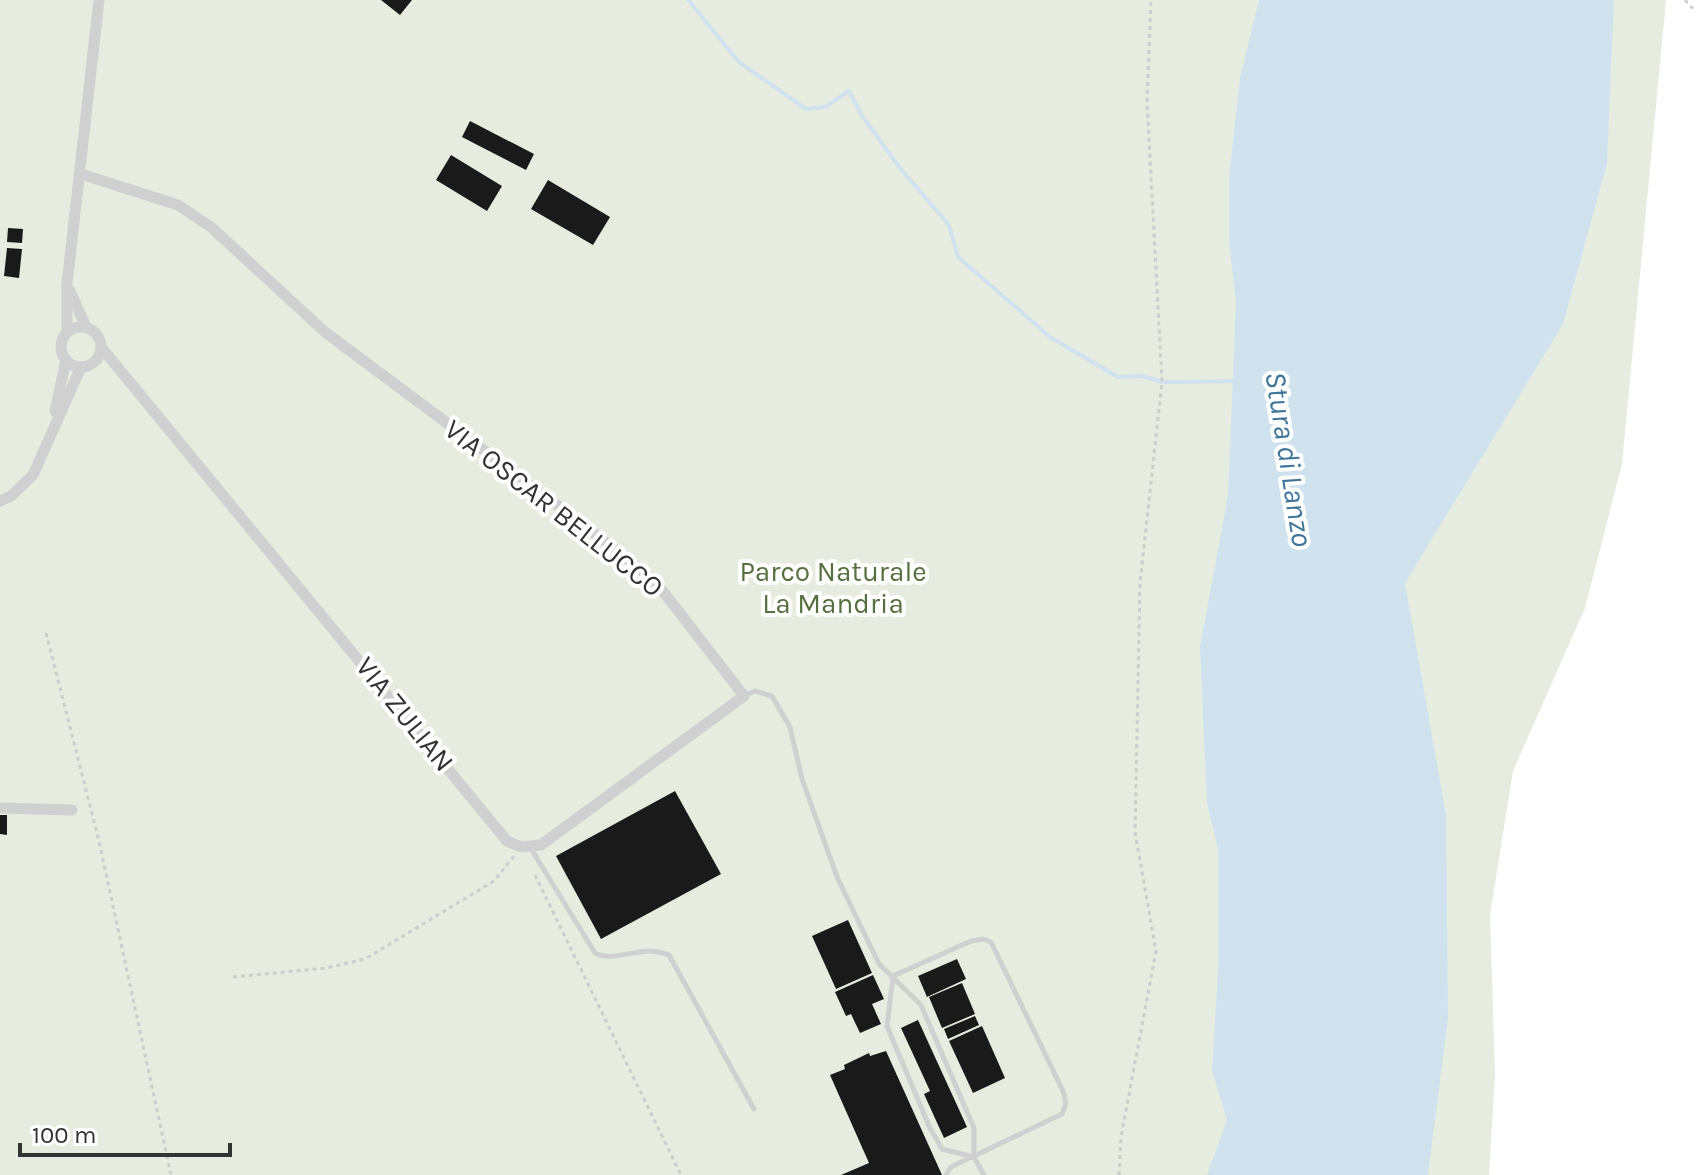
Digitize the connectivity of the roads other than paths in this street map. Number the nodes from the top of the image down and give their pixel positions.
1 (99, 0) edge
2 (81, 174) junction
3 (67, 284) junction
4 (86, 327) junction
5 (67, 332) junction
6 (101, 347) junction
7 (66, 360) junction
8 (87, 365) junction
9 (119, 366) junction
10 (49, 435) junction
11 (0, 501) edge
12 (744, 696) junction
13 (0, 808) edge
14 (72, 810) dead end
15 (525, 847) junction
16 (893, 976) junction
17 (754, 1109) dead end
18 (974, 1157) junction
19 (946, 1175) edge
20 (984, 1175) edge

1 - 2 street
2 - 3 street
2 - 12 street, VIA OSCAR BELLUCCO
3 - 4 street
3 - 5 street
4 - 5 street
4 - 6 street
5 - 7 street
6 - 8 street
6 - 9 street, VIA ZULIAN
7 - 8 street
7 - 10 street
8 - 9 street
8 - 10 street
9 - 15 street, VIA ZULIAN
10 - 11 street
12 - 15 street
12 - 16 lane
13 - 14 street
15 - 17 lane
16 - 18 lane
16 - 18 lane
16 - 18 lane
18 - 19 lane
18 - 20 lane

